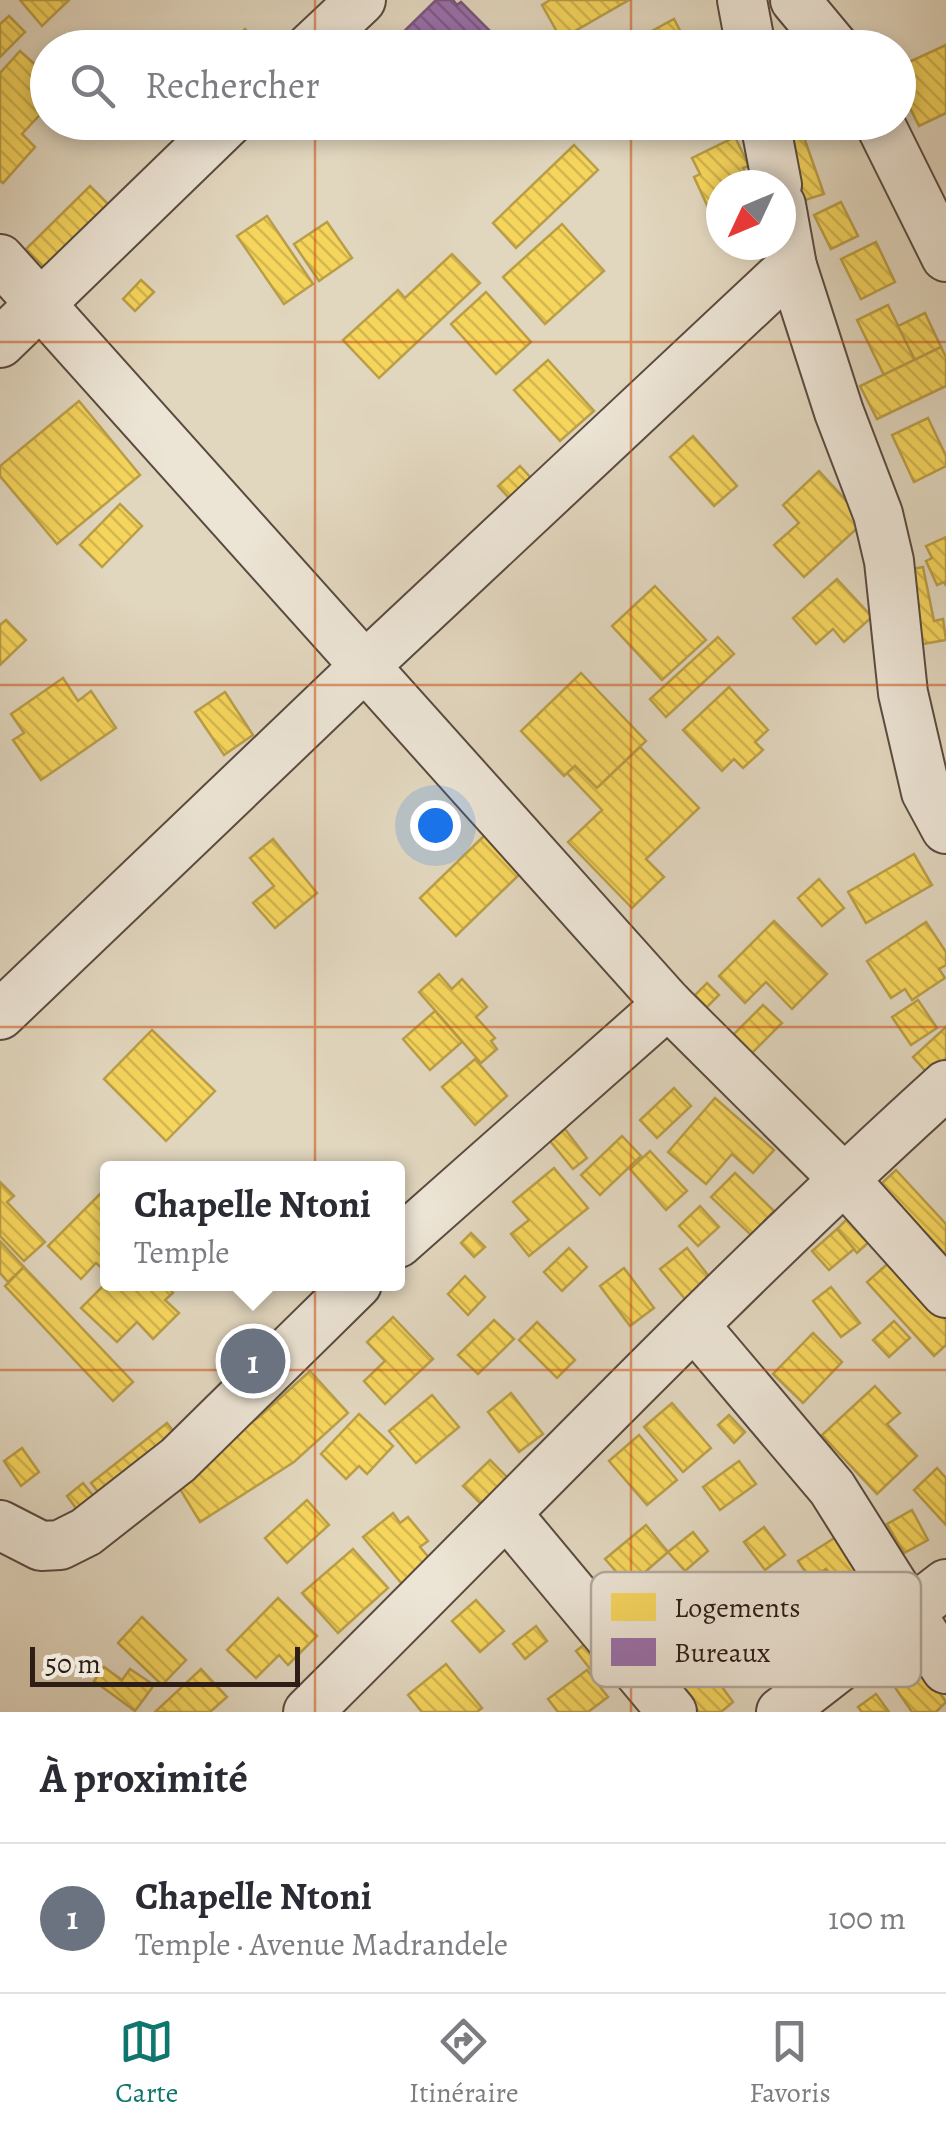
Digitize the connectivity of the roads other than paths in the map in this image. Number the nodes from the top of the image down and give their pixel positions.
1 (361, 0) edge
2 (742, 0) edge
3 (795, 0) edge
4 (329, 30) edge
5 (748, 30) edge
6 (820, 30) edge
7 (209, 140) edge
8 (769, 140) edge
9 (888, 140) edge
10 (774, 170) edge
11 (946, 257) edge
12 (0, 259) edge
13 (791, 260) edge
14 (792, 266) junction
15 (40, 304) junction
16 (2, 341) edge
17 (366, 665) junction
18 (946, 829) edge
19 (668, 1004) junction
20 (0, 1015) edge
21 (946, 1085) edge
22 (843, 1178) junction
23 (405, 1237) edge
24 (350, 1291) edge
25 (946, 1293) edge
26 (694, 1325) junction
27 (507, 1514) junction
28 (0, 1525) edge
29 (883, 1572) edge
30 (946, 1584) edge
31 (921, 1604) edge
32 (591, 1615) edge
33 (921, 1632) edge
34 (946, 1668) edge
35 (651, 1687) edge
36 (813, 1687) edge
37 (308, 1712) edge
38 (672, 1712) edge
39 (780, 1712) edge

1 - 4 street
2 - 5 street
3 - 6 street
7 - 15 street
8 - 10 street
9 - 11 street
12 - 15 street
13 - 14 street
14 - 17 street
14 - 18 street
15 - 16 street
15 - 17 street
17 - 19 street
17 - 20 street
19 - 22 street
19 - 23 street
21 - 22 street
22 - 25 street
22 - 26 street
24 - 28 street
26 - 27 street
26 - 29 street
27 - 32 street
27 - 37 street
30 - 31 street
33 - 34 street
35 - 38 street
36 - 39 street

